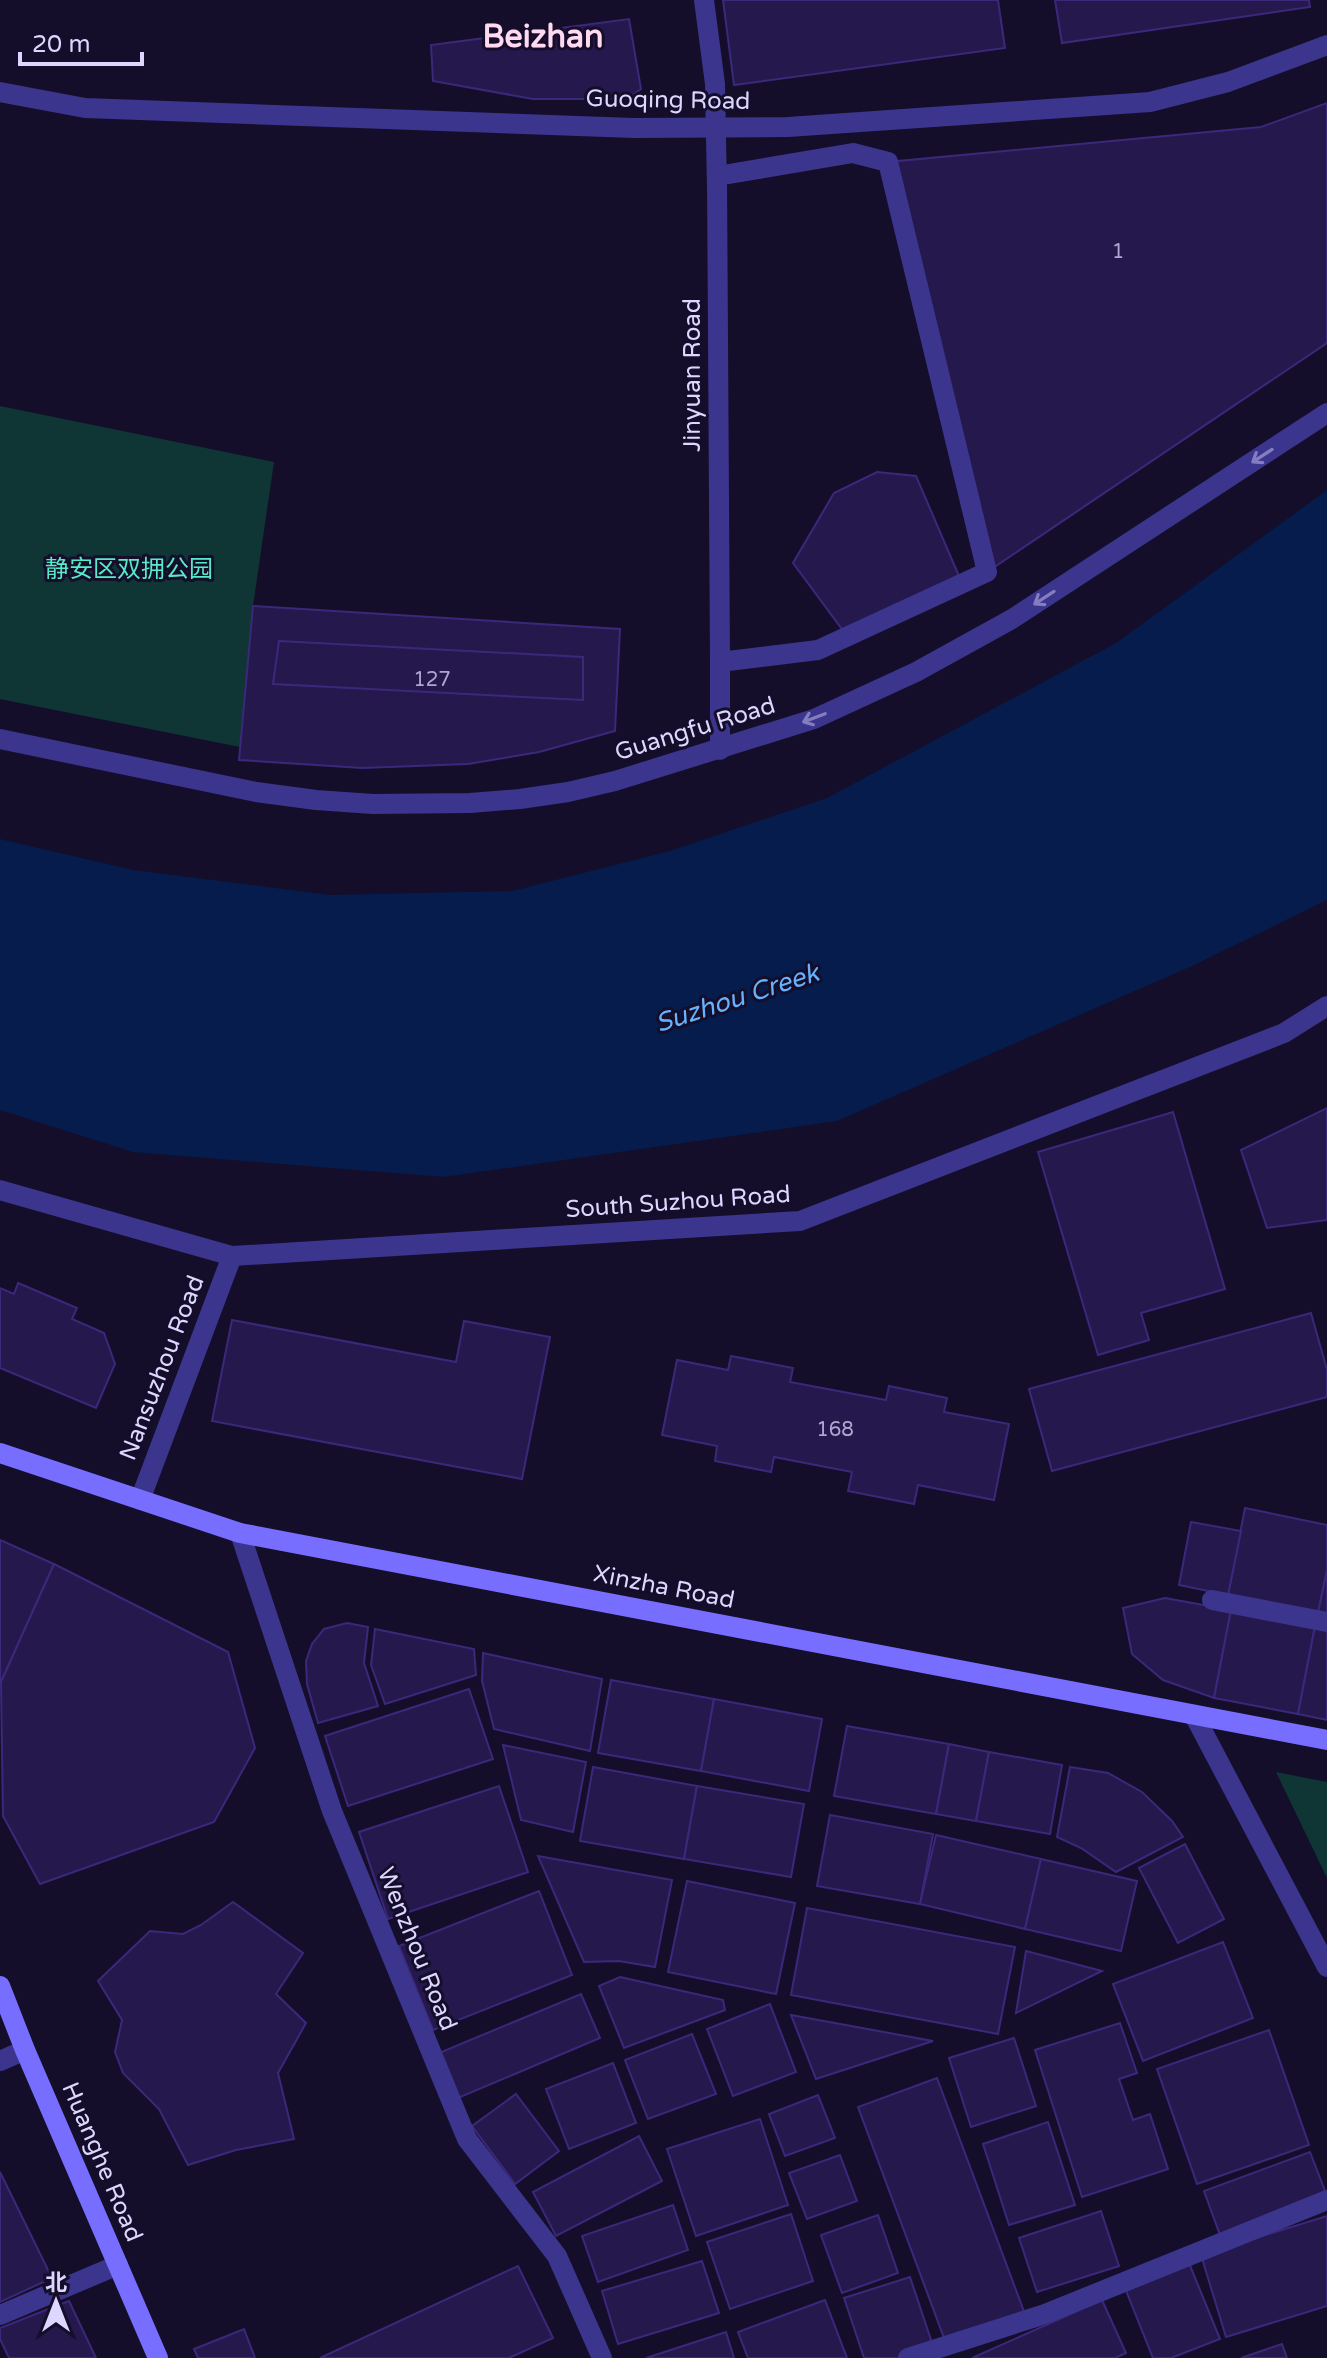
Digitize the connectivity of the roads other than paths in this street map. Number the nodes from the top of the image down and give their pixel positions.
1 (704, 0) edge
2 (1327, 45) edge
3 (0, 92) edge
4 (716, 128) junction
5 (717, 176) junction
6 (1327, 413) edge
7 (720, 662) junction
8 (0, 739) edge
9 (720, 750) junction
10 (1327, 1006) edge
11 (0, 1190) edge
12 (232, 1256) junction
13 (2, 1460) edge
14 (140, 1500) junction
15 (240, 1533) junction
16 (1212, 1600) dead end
17 (1327, 1622) edge
18 (1194, 1715) junction
19 (1327, 1740) edge
20 (1327, 1967) edge
21 (0, 1986) edge
22 (25, 2050) junction
23 (0, 2061) edge
24 (1327, 2200) edge
25 (118, 2265) junction
26 (0, 2315) edge
27 (158, 2358) edge
28 (602, 2358) edge
29 (908, 2358) edge

1 - 4 street, Jinyuan Road
2 - 4 street, Guoqing Road
3 - 4 street, Guoqing Road
4 - 5 street, Jinyuan Road
5 - 7 street, Jinyuan Road
5 - 7 street
6 -> 9 street, Guangfu Road
7 - 9 street, Jinyuan Road
8 - 9 street, Guangfu Road
10 - 12 street, South Suzhou Road
11 - 12 street, South Suzhou Road
12 - 14 street, Nansuzhou Road
13 - 14 main road, Xinzha Road
14 - 15 main road, Xinzha Road
15 - 18 main road, Xinzha Road
15 - 28 street, Wenzhou Road
16 - 17 street
18 - 19 main road, Xinzha Road
18 - 20 street
21 - 22 main road, Huanghe Road
22 - 23 street
22 - 25 main road, Huanghe Road
24 - 29 street
25 - 26 street
25 - 27 main road, Huanghe Road

